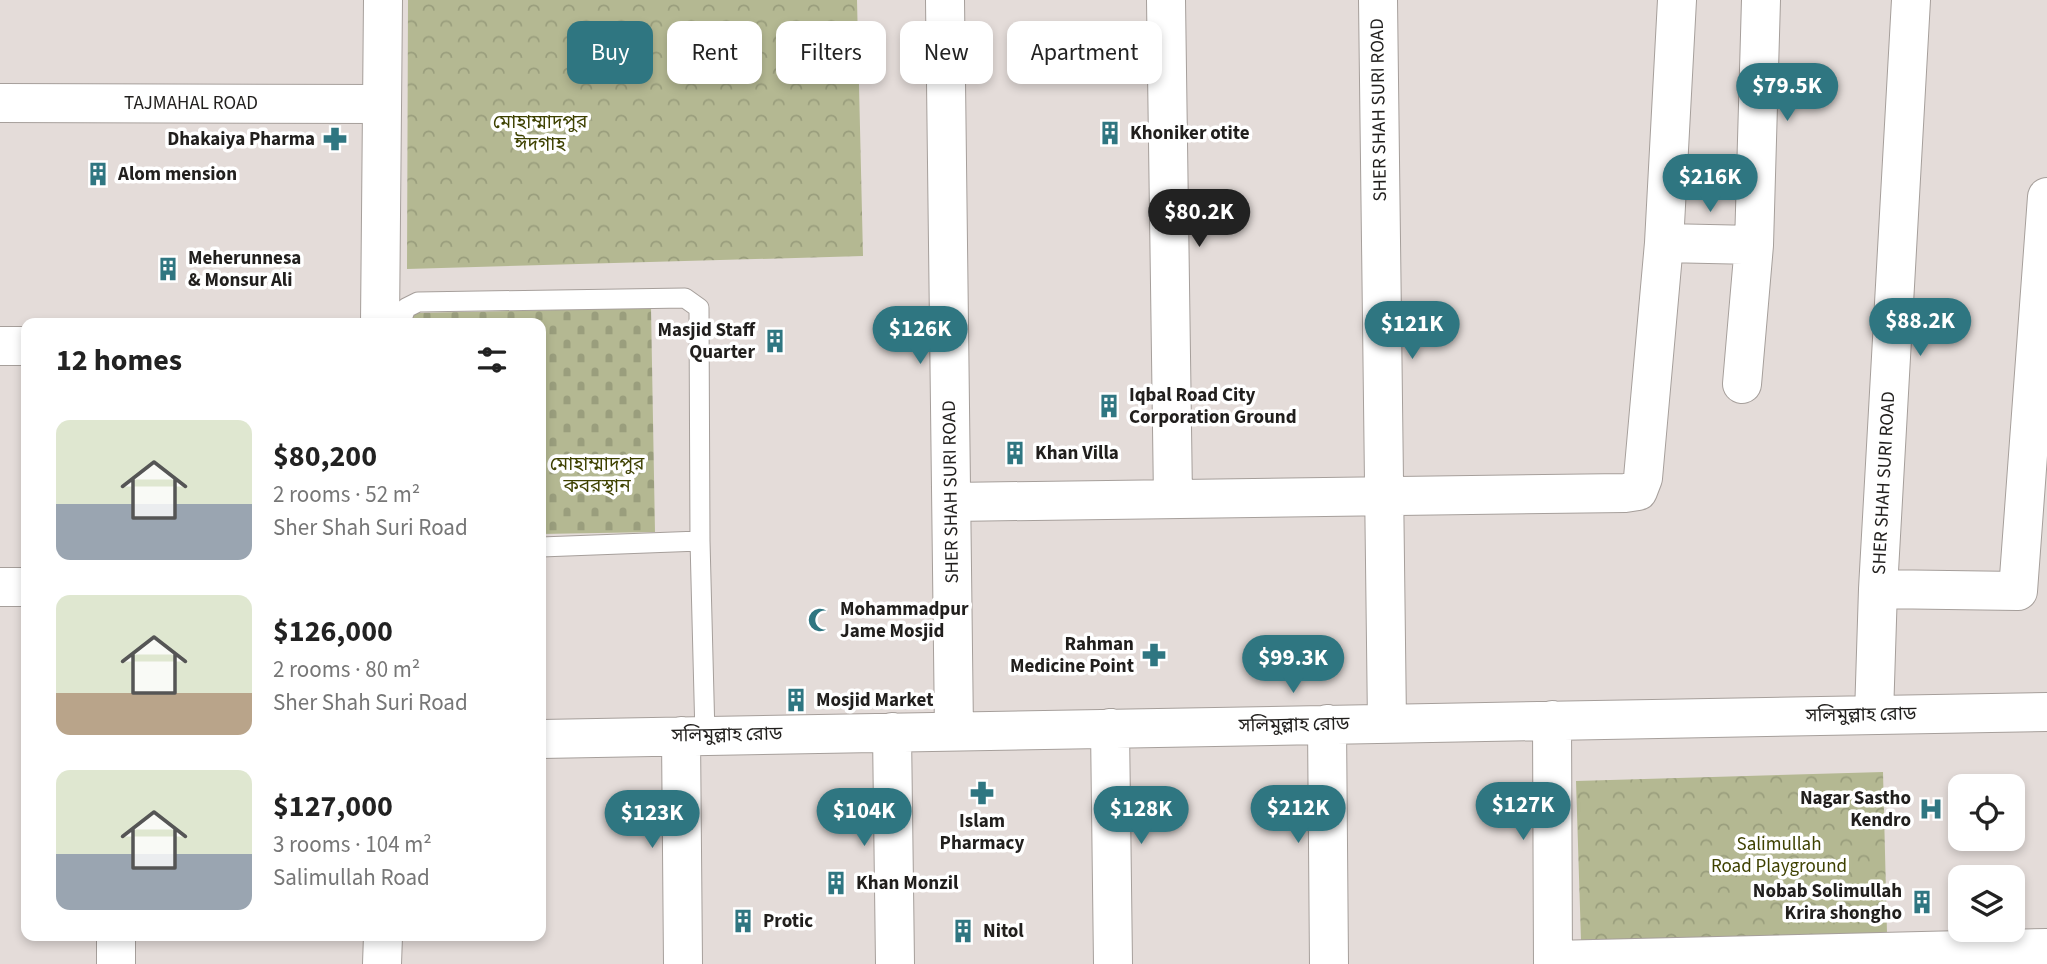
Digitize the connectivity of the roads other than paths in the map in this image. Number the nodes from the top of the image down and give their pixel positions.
1 (383, 0) edge
2 (945, 0) edge
3 (1166, 0) edge
4 (1378, 0) edge
5 (1677, 0) edge
6 (1761, 0) edge
7 (1911, 0) edge
8 (0, 103) edge
9 (382, 104) junction
10 (2047, 197) edge
11 (1664, 243) junction
12 (1754, 245) junction
13 (380, 318) edge
14 (402, 318) edge
15 (0, 346) edge
16 (21, 346) edge
17 (1742, 384) dead end
18 (1384, 495) junction
19 (1173, 498) junction
20 (952, 502) junction
21 (700, 541) junction
22 (546, 547) edge
23 (0, 587) edge
24 (21, 587) edge
25 (1878, 589) junction
26 (2047, 712) edge
27 (1874, 715) junction
28 (1552, 720) junction
29 (1387, 723) junction
30 (1327, 724) junction
31 (1110, 729) junction
32 (954, 731) junction
33 (892, 732) junction
34 (693, 736) junction
35 (546, 738) edge
36 (116, 941) edge
37 (383, 941) edge
38 (2047, 948) edge
39 (1553, 962) edge
40 (116, 964) edge
41 (382, 964) edge
42 (683, 964) edge
43 (895, 964) edge
44 (1113, 964) edge
45 (1329, 964) edge

1 - 9 street
2 - 20 street, SHER SHAH SURI ROAD
3 - 19 street
4 - 18 street, SHER SHAH SURI ROAD
5 - 11 street
6 - 12 street
7 - 25 street, SHER SHAH SURI ROAD
8 - 9 street, TAJMAHAL ROAD
9 - 13 street
10 - 25 street
11 - 12 street
11 - 18 street
12 - 17 street
14 - 21 lane
15 - 16 street
18 - 19 street
18 - 29 street, SHER SHAH SURI ROAD
19 - 20 street
20 - 32 street, SHER SHAH SURI ROAD
21 - 22 lane
21 - 34 lane
23 - 24 street
25 - 27 street, SHER SHAH SURI ROAD
26 - 27 street, সলিমুল্লাহ রোড
27 - 28 street, সলিমুল্লাহ রোড
28 - 29 street, সলিমুল্লাহ রোড
28 - 39 street
29 - 30 street, সলিমুল্লাহ রোড
30 - 31 street, সলিমুল্লাহ রোড
30 - 45 street
31 - 32 street, সলিমুল্লাহ রোড
31 - 44 street
32 - 33 street, সলিমুল্লাহ রোড
33 - 34 street, সলিমুল্লাহ রোড
33 - 43 street
34 - 35 street, সলিমুল্লাহ রোড
34 - 42 street
36 - 40 street
37 - 41 street
38 - 39 street

